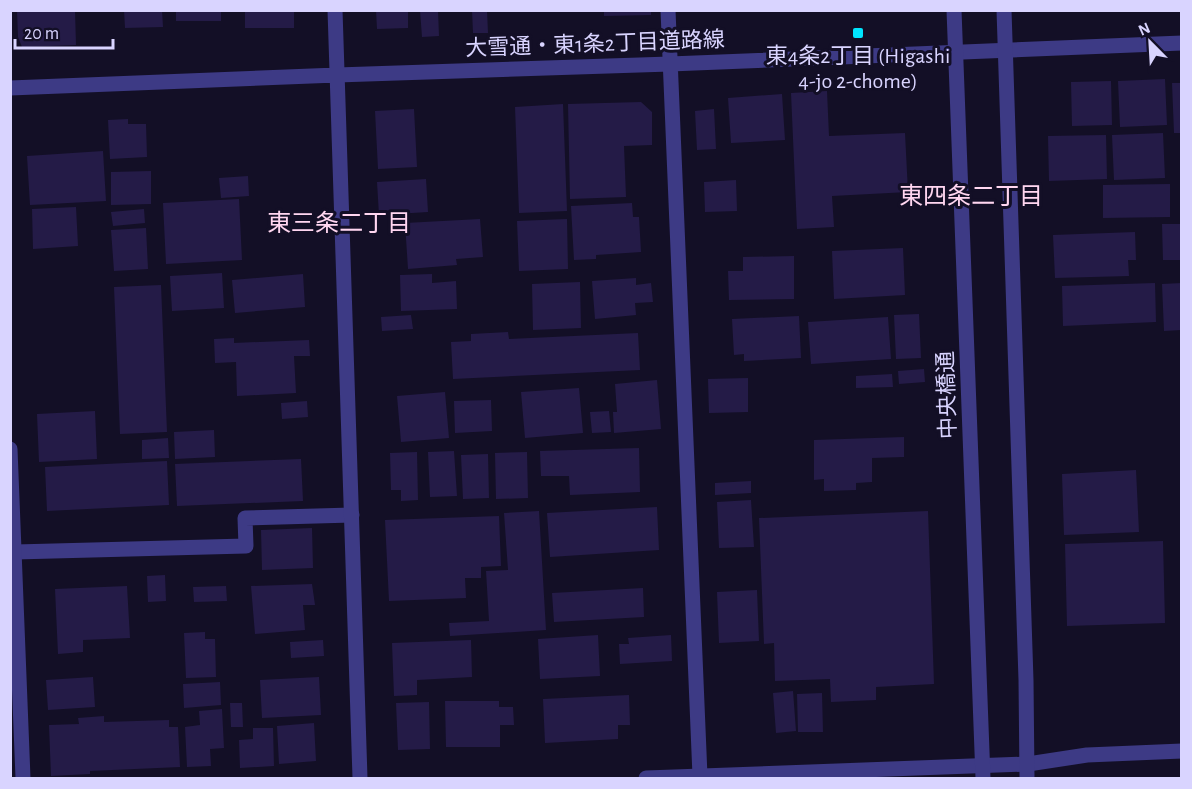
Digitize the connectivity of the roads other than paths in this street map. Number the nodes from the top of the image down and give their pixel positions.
1 (335, 10) edge
2 (668, 10) edge
3 (954, 10) edge
4 (1004, 10) edge
5 (1182, 43) edge
6 (1005, 50) junction
7 (956, 52) junction
8 (670, 64) junction
9 (337, 75) junction
10 (10, 88) edge
11 (10, 449) edge
12 (11, 486) edge
13 (352, 515) junction
14 (15, 552) junction
15 (1182, 751) edge
16 (1028, 771) edge
17 (983, 772) edge
18 (700, 776) junction
19 (23, 778) edge
20 (360, 778) edge
21 (646, 778) edge

1 - 9 street
2 - 8 street
3 - 7 street, 中央橋通
4 - 6 street
5 - 6 street, 大雪通・東1条2丁目道路線
6 - 7 street, 大雪通・東1条2丁目道路線
6 - 16 street
7 - 8 street, 大雪通・東1条2丁目道路線
7 - 17 street, 中央橋通
8 - 9 street, 大雪通・東1条2丁目道路線
8 - 18 street
9 - 10 street, 大雪通・東1条2丁目道路線
9 - 13 street
11 - 12 street
12 - 14 street
13 - 14 street
13 - 20 street
14 - 19 street
15 - 16 street
16 - 17 street
17 - 18 street
18 - 21 street

